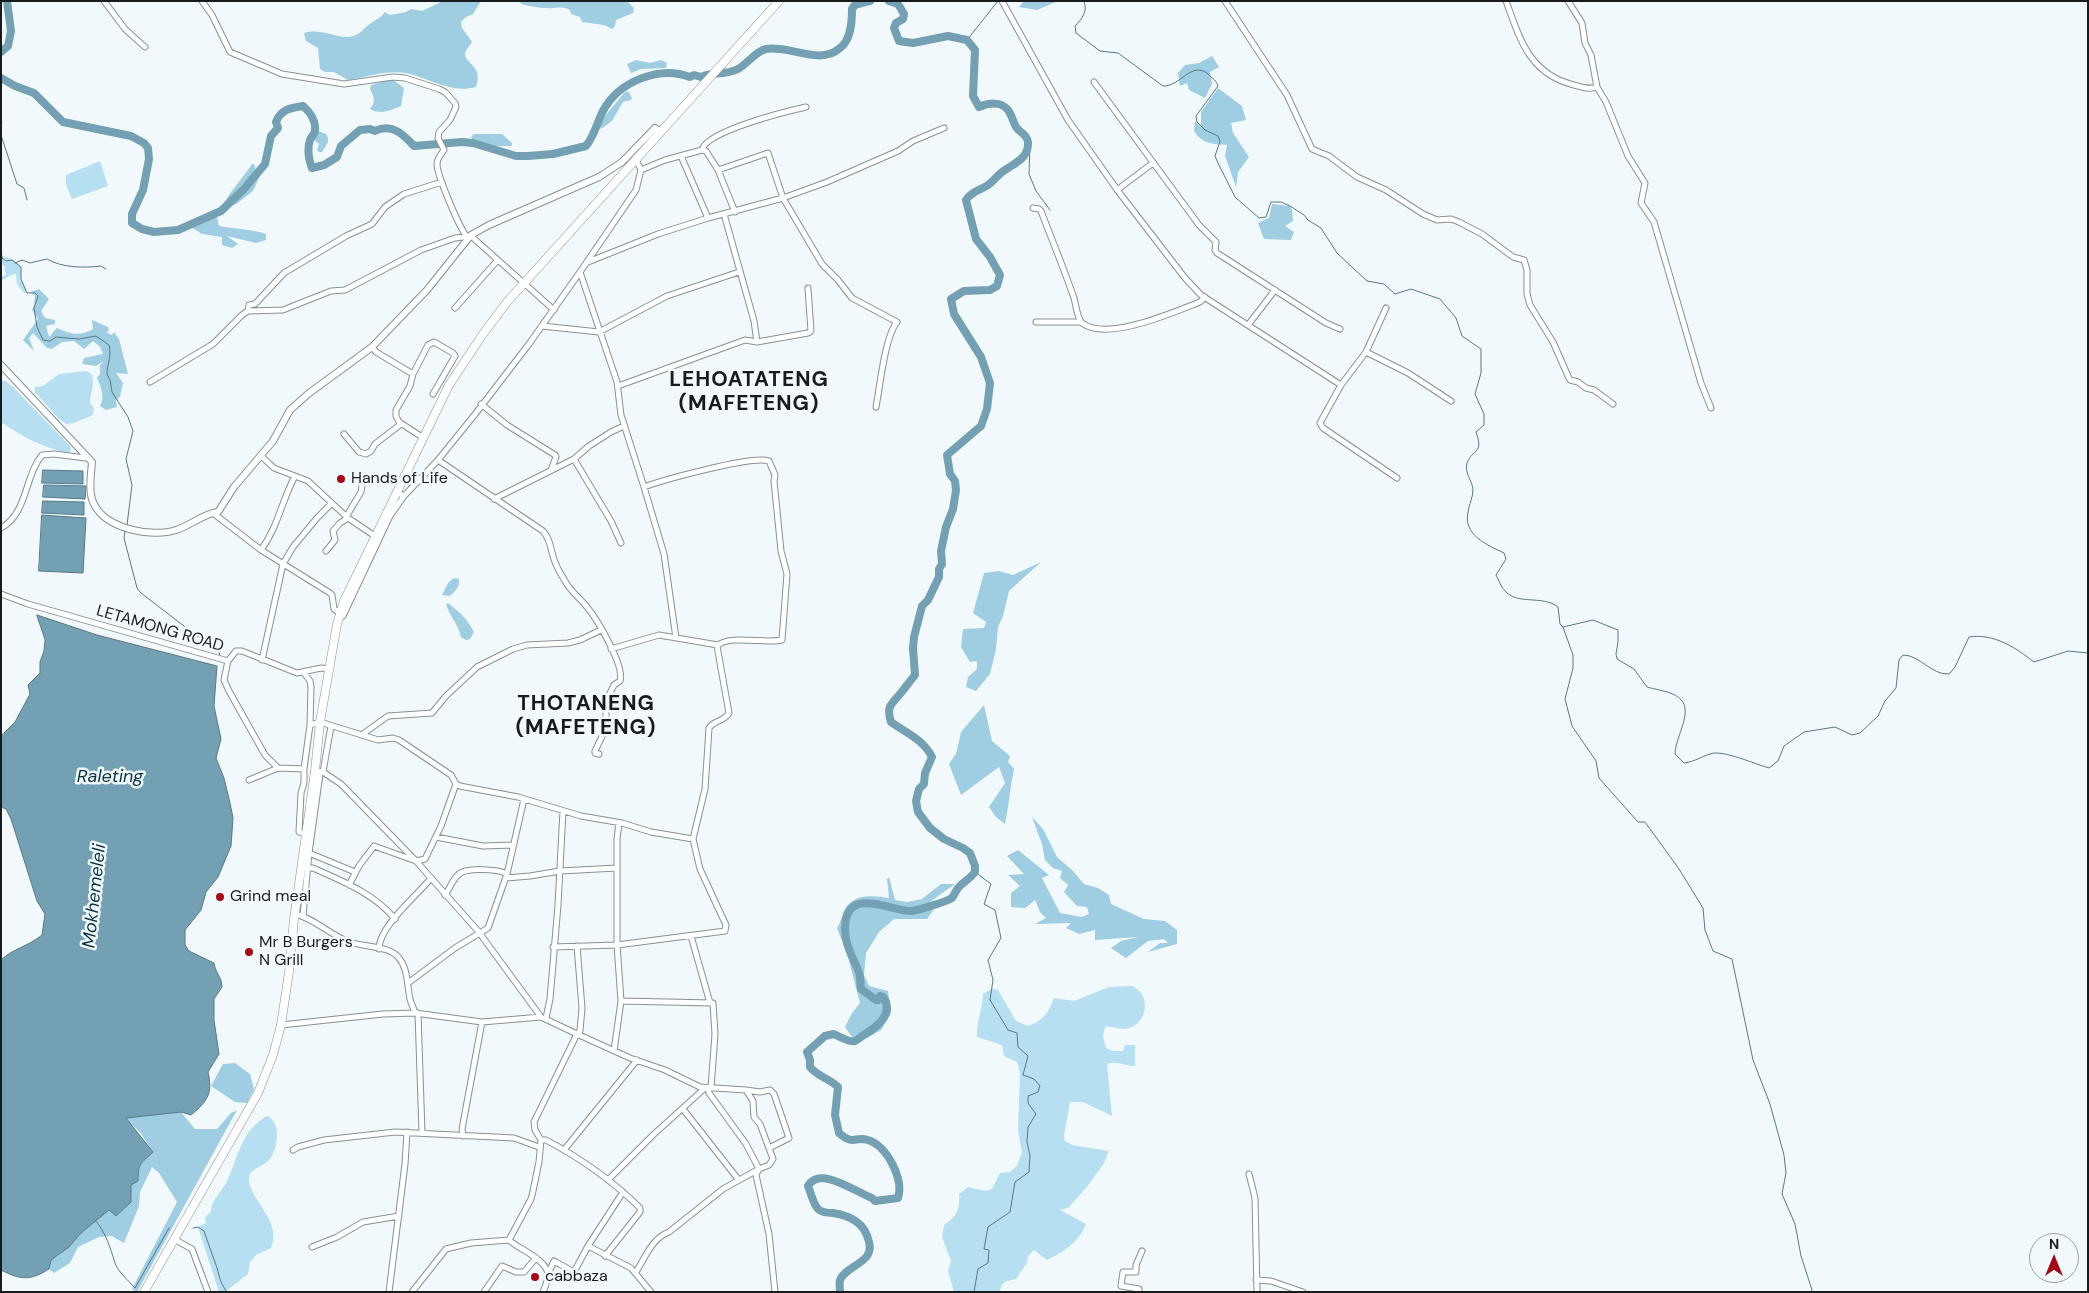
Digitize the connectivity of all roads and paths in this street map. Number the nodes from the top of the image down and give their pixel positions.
1 (104, 1) edge
2 (202, 1) edge
3 (780, 1) edge
4 (1002, 1) edge
5 (1225, 1) edge
6 (1506, 1) edge
7 (1568, 1) edge
8 (145, 47) dead end
9 (1094, 82) dead end
10 (1597, 87) junction
11 (806, 107) dead end
12 (944, 128) dead end
13 (661, 132) junction
14 (702, 150) junction
15 (681, 156) junction
16 (636, 160) junction
17 (1153, 163) junction
18 (641, 170) junction
19 (718, 170) junction
20 (442, 182) junction
21 (1117, 190) junction
22 (784, 198) junction
23 (1034, 208) dead end
24 (735, 212) junction
25 (724, 214) junction
26 (708, 218) junction
27 (469, 236) junction
28 (497, 261) junction
29 (588, 262) junction
30 (580, 272) junction
31 (739, 272) junction
32 (524, 284) junction
33 (808, 288) dead end
34 (1275, 290) junction
35 (1205, 297) junction
36 (455, 308) dead end
37 (1386, 308) dead end
38 (554, 310) junction
39 (248, 311) junction
40 (1036, 322) dead end
41 (1081, 322) junction
42 (1248, 324) junction
43 (542, 326) junction
44 (1340, 329) dead end
45 (599, 332) junction
46 (757, 342) junction
47 (372, 347) junction
48 (1366, 352) junction
49 (1, 365) edge
50 (413, 374) junction
51 (150, 382) dead end
52 (1341, 385) junction
53 (618, 386) junction
54 (433, 394) dead end
55 (1451, 401) dead end
56 (481, 404) junction
57 (1613, 404) dead end
58 (876, 407) dead end
59 (1711, 408) dead end
60 (401, 424) junction
61 (624, 426) junction
62 (344, 434) dead end
63 (422, 437) junction
64 (79, 453) junction
65 (261, 456) junction
66 (574, 459) junction
67 (438, 460) junction
68 (551, 470) junction
69 (295, 476) junction
70 (1397, 478) dead end
71 (363, 479) dead end
72 (644, 487) junction
73 (396, 492) junction
74 (404, 496) junction
75 (494, 499) junction
76 (331, 504) junction
77 (213, 513) junction
78 (347, 518) junction
79 (1, 528) edge
80 (375, 536) junction
81 (621, 543) dead end
82 (261, 550) junction
83 (326, 551) dead end
84 (283, 564) junction
85 (1, 594) edge
86 (340, 613) junction
87 (337, 624) junction
88 (601, 630) junction
89 (676, 638) junction
90 (718, 645) junction
91 (611, 649) junction
92 (262, 660) junction
93 (228, 661) junction
94 (329, 669) junction
95 (304, 674) junction
96 (320, 722) junction
97 (310, 724) junction
98 (331, 726) junction
99 (363, 734) junction
100 (599, 754) dead end
101 (278, 768) junction
102 (304, 769) junction
103 (319, 772) junction
104 (249, 780) dead end
105 (456, 784) junction
106 (524, 799) junction
107 (563, 811) junction
108 (619, 823) junction
109 (306, 834) junction
110 (436, 837) junction
111 (692, 838) junction
112 (513, 845) junction
113 (309, 853) junction
114 (416, 861) junction
115 (308, 868) junction
116 (617, 868) junction
117 (560, 871) junction
118 (355, 872) junction
119 (506, 876) junction
120 (431, 878) junction
121 (349, 885) junction
122 (445, 895) junction
123 (295, 914) junction
124 (303, 916) junction
125 (395, 919) junction
126 (479, 934) junction
127 (691, 936) junction
128 (617, 945) junction
129 (577, 946) junction
130 (554, 947) junction
131 (379, 949) junction
132 (408, 983) junction
133 (621, 1001) junction
134 (710, 1003) junction
135 (417, 1013) junction
136 (544, 1018) junction
137 (482, 1022) junction
138 (281, 1025) junction
139 (577, 1034) junction
140 (614, 1051) junction
141 (638, 1060) junction
142 (708, 1088) junction
143 (746, 1090) junction
144 (683, 1110) junction
145 (407, 1132) junction
146 (422, 1133) junction
147 (463, 1136) junction
148 (541, 1140) junction
149 (539, 1147) junction
150 (769, 1148) junction
151 (292, 1150) dead end
152 (564, 1150) junction
153 (759, 1169) junction
154 (1249, 1174) dead end
155 (738, 1179) junction
156 (608, 1180) junction
157 (623, 1192) junction
158 (399, 1216) junction
159 (174, 1240) junction
160 (509, 1240) junction
161 (588, 1246) junction
162 (312, 1247) dead end
163 (1142, 1251) dead end
164 (605, 1256) junction
165 (536, 1258) junction
166 (636, 1272) junction
167 (548, 1274) junction
168 (1256, 1280) junction
169 (144, 1292) edge
170 (208, 1292) edge
171 (389, 1292) edge
172 (412, 1292) edge
173 (484, 1292) edge
174 (543, 1292) edge
175 (651, 1292) edge
176 (775, 1292) edge
177 (1139, 1292) edge
178 (1257, 1292) edge
179 (1303, 1292) edge

1 - 8 street
2 - 20 street
3 - 13 main road
4 - 21 street
5 - 57 street
6 - 10 street
7 - 10 street
9 - 17 street
10 - 59 street
11 - 14 street
12 - 22 street
13 - 16 main road
13 - 27 street
14 - 15 street
14 - 19 street
15 - 18 street
15 - 26 street
16 - 18 street
16 - 32 main road
17 - 21 street
17 - 34 street
18 - 29 street
19 - 22 street
19 - 24 street
20 - 27 street
20 - 39 street
21 - 35 street
22 - 24 street
22 - 58 street
23 - 41 street
24 - 25 street
25 - 26 street
25 - 31 street
26 - 29 street
27 - 28 street
27 - 39 street
27 - 47 street
28 - 32 street
28 - 36 street
29 - 30 street
30 - 38 street
30 - 45 street
31 - 45 street
31 - 46 street
32 - 38 street
32 - 63 main road
33 - 46 street
34 - 42 street
34 - 44 street
35 - 41 street
35 - 42 street
37 - 48 street
38 - 43 street
39 - 51 street
40 - 41 street
42 - 52 street
43 - 45 street
43 - 56 street
45 - 53 street
46 - 53 street
47 - 50 street
47 - 65 street
48 - 52 street
48 - 55 street
49 - 64 street
50 - 54 street
50 - 60 street
52 - 70 street
53 - 61 street
56 - 67 street
56 - 68 street
60 - 62 street
60 - 63 street
61 - 66 street
61 - 72 street
63 - 73 main road
64 - 77 street
64 - 79 street
65 - 69 street
65 - 77 street
66 - 68 street
66 - 81 street
67 - 74 street
67 - 75 street
68 - 75 street
69 - 76 street
69 - 82 street
71 - 78 street
72 - 89 street
72 - 90 street
73 - 74 street
73 - 80 main road
74 - 87 street
75 - 88 street
76 - 78 street
76 - 84 street
77 - 82 street
78 - 80 street
78 - 83 street
80 - 86 main road
82 - 84 street
84 - 86 street
84 - 92 street
85 - 93 street, LETAMONG ROAD
86 - 87 main road
87 - 94 main road
88 - 91 street
88 - 99 street
89 - 90 street
89 - 91 street
90 - 111 street
91 - 100 street
92 - 93 street
92 - 95 street
93 - 101 street, LETAMONG ROAD
94 - 95 street
94 - 96 main road
95 - 97 street
96 - 97 street
96 - 98 street
96 - 103 main road
97 - 102 street
98 - 99 street
98 - 103 street
99 - 105 street
101 - 102 street
101 - 104 street
102 - 109 street
103 - 109 main road
103 - 113 street
103 - 114 street
105 - 106 street
105 - 110 street
106 - 107 street
106 - 112 street
107 - 108 street
107 - 117 street
108 - 111 street
108 - 116 street
109 - 123 main road
110 - 112 street
110 - 114 street
111 - 127 street
112 - 119 street
113 - 115 street
113 - 118 street
114 - 118 street
114 - 120 street
115 - 121 street
115 - 124 street
116 - 117 street
116 - 128 street
117 - 119 street
117 - 130 street
118 - 121 street
119 - 122 street
119 - 126 street
120 - 122 street
120 - 125 street
121 - 125 street
122 - 126 street
123 - 124 street
123 - 138 main road
124 - 131 street
125 - 131 street
126 - 132 street
126 - 136 street
127 - 128 street
127 - 134 street
128 - 129 street
128 - 133 street
129 - 130 street
129 - 139 street
130 - 136 street
131 - 132 street
132 - 135 street
133 - 134 street
133 - 140 street
134 - 142 street
135 - 137 street
135 - 138 street
135 - 146 street
136 - 137 street
136 - 139 street
137 - 147 street
138 - 159 main road
139 - 140 street
139 - 148 street
140 - 141 street
141 - 142 street
141 - 152 street
142 - 143 street
142 - 144 street
142 - 153 street
143 - 150 street
143 - 150 street
144 - 155 street
144 - 156 street
145 - 146 street
145 - 151 street
145 - 158 street
146 - 147 street
147 - 149 street
148 - 149 street
148 - 152 street
149 - 160 street
150 - 153 street
152 - 156 street
153 - 155 street
153 - 176 street
154 - 168 street
155 - 166 street
156 - 157 street
157 - 161 street
157 - 164 street
158 - 162 street
158 - 171 street
159 - 169 main road
159 - 170 street
160 - 165 street
160 - 172 street
161 - 164 street
161 - 167 street
163 - 177 street
164 - 166 street
165 - 167 street
165 - 173 street
166 - 175 street
167 - 174 street
168 - 178 street
168 - 179 street

